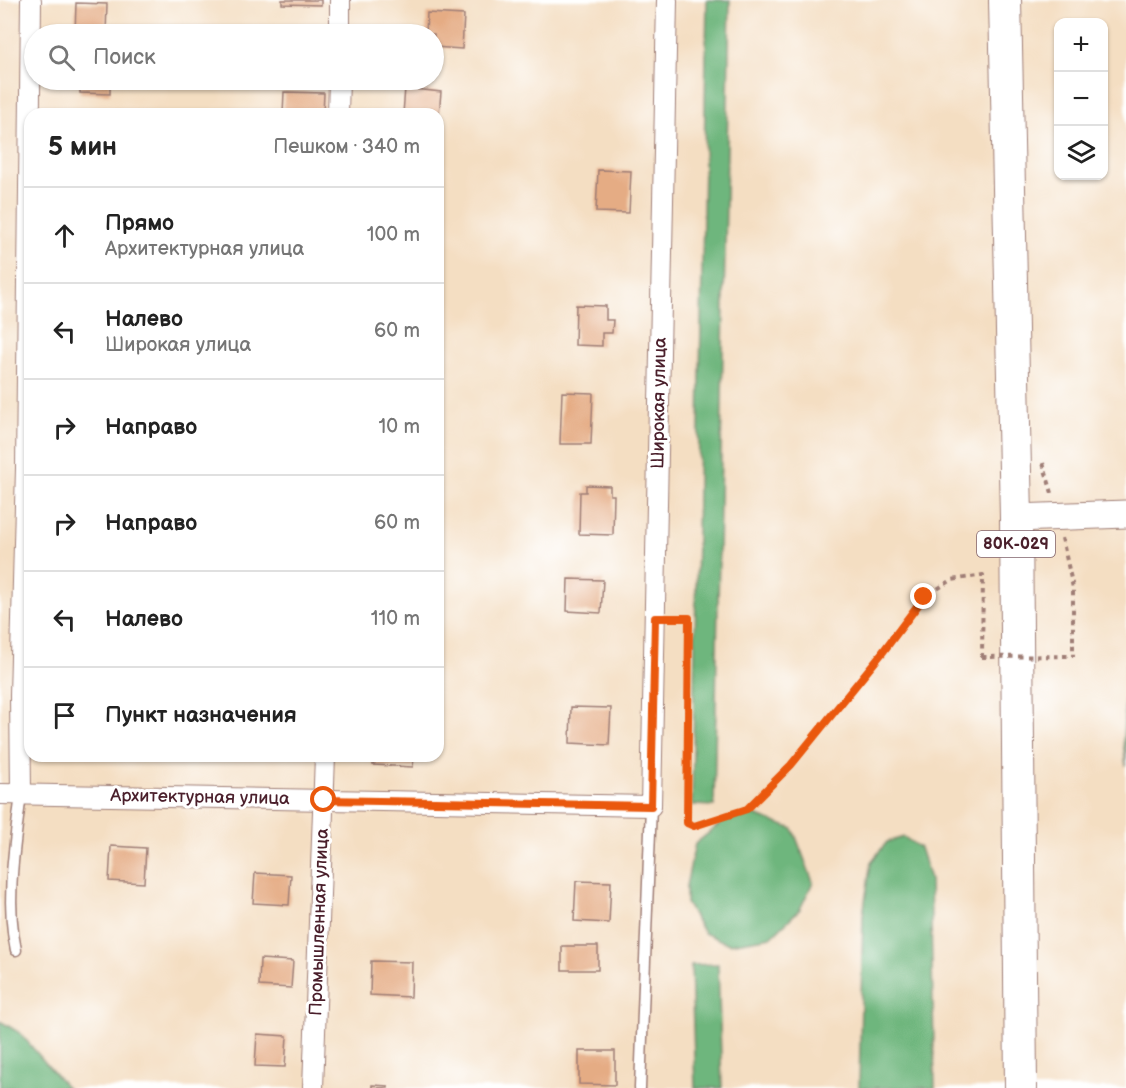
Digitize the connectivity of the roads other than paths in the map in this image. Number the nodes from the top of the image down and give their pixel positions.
1 (31, 0) edge
2 (340, 0) edge
3 (667, 0) edge
4 (1005, 0) edge
5 (31, 24) edge
6 (340, 24) edge
7 (30, 90) edge
8 (339, 90) edge
9 (30, 108) edge
10 (338, 108) edge
11 (1126, 514) edge
12 (1016, 518) junction
13 (24, 544) edge
14 (325, 762) edge
15 (0, 794) edge
16 (21, 794) junction
17 (324, 800) junction
18 (651, 806) junction
19 (16, 950) dead end
20 (313, 1088) edge
21 (639, 1088) edge
22 (1021, 1088) edge

1 - 5 street
2 - 6 street
3 - 18 street, Широкая улица
4 - 12 main road, 80К-029
7 - 9 street
8 - 10 street
11 - 12 street
12 - 22 main road, 80К-029
13 - 16 street
14 - 17 street, Промышленная улица
15 - 16 street, Архитектурная улица
16 - 17 street, Архитектурная улица
16 - 19 lane
17 - 18 street, Архитектурная улица
17 - 20 street, Промышленная улица
18 - 21 lane

